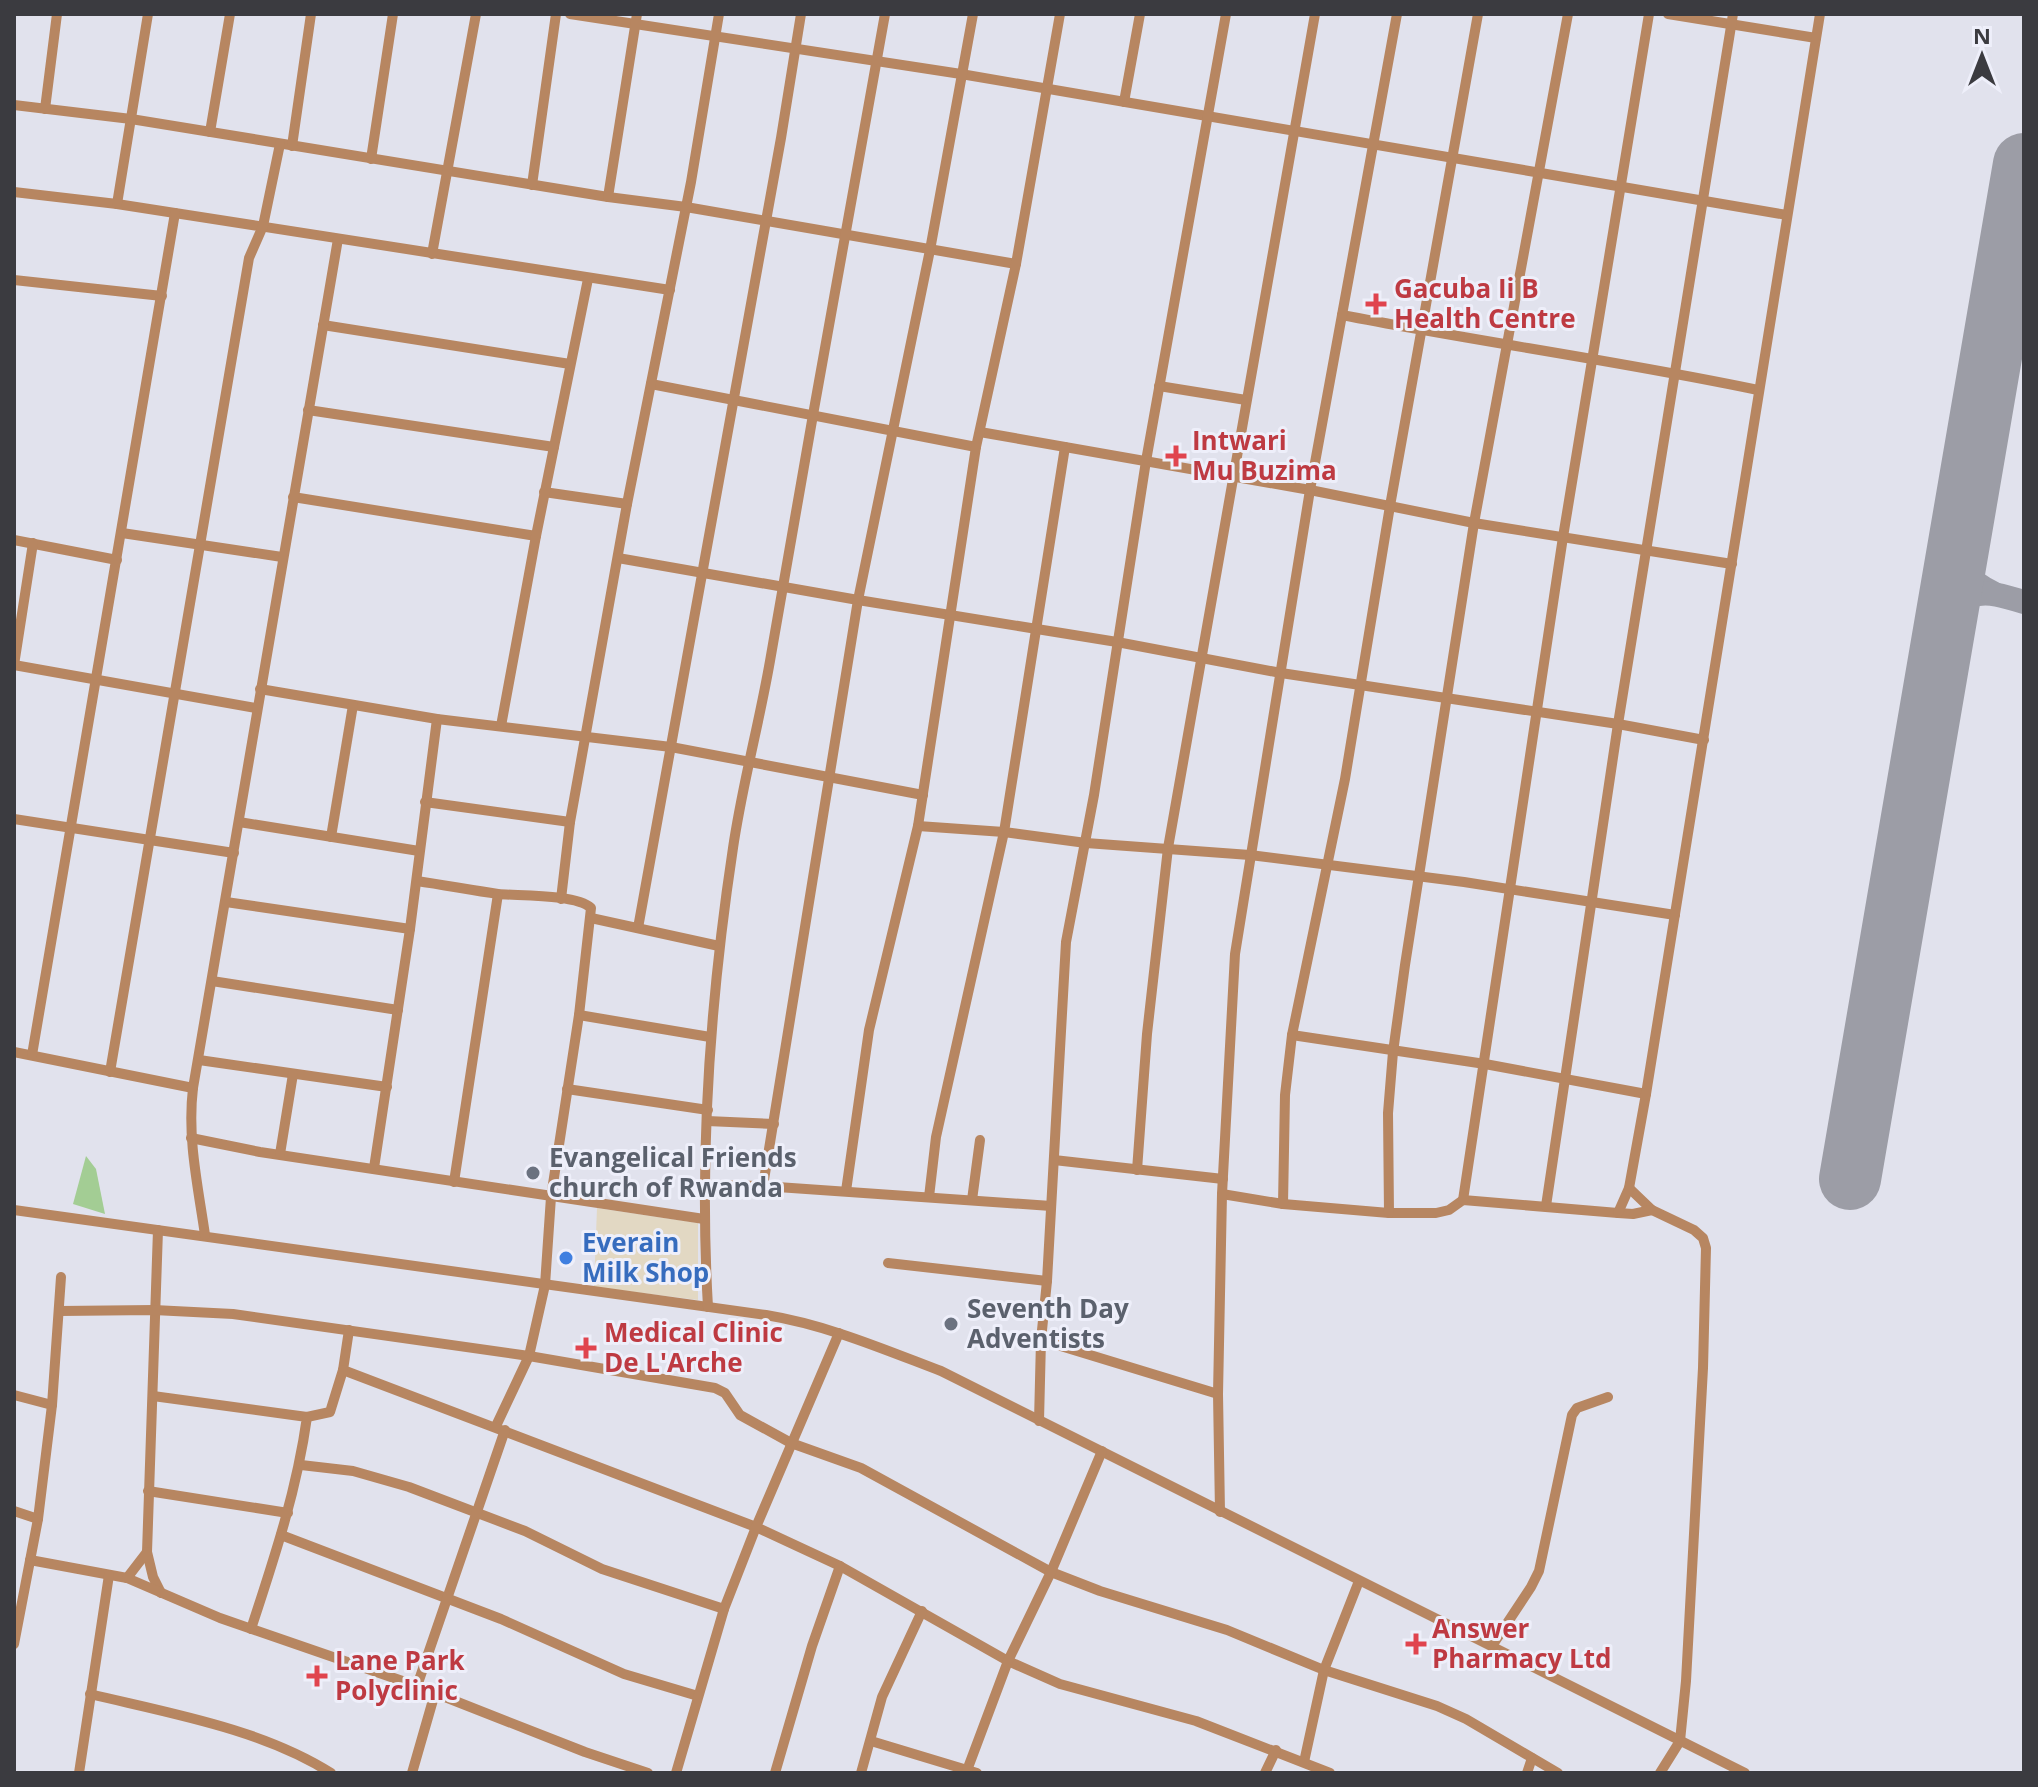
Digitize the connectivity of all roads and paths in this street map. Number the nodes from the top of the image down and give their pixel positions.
1 (57, 14) edge
2 (148, 14) edge
3 (230, 14) edge
4 (311, 14) edge
5 (393, 14) edge
6 (476, 14) edge
7 (556, 14) edge
8 (570, 14) edge
9 (719, 14) edge
10 (801, 14) edge
11 (885, 14) edge
12 (973, 14) edge
13 (1060, 14) edge
14 (1140, 14) edge
15 (1226, 14) edge
16 (1315, 14) edge
17 (1397, 14) edge
18 (1478, 14) edge
19 (1568, 14) edge
20 (1649, 14) edge
21 (1668, 14) edge
22 (1820, 14) edge
23 (636, 19) edge
24 (1732, 20) edge
25 (715, 35) junction
26 (1816, 38) junction
27 (796, 47) junction
28 (876, 61) junction
29 (961, 74) junction
30 (1046, 89) junction
31 (1124, 102) junction
32 (14, 105) edge
33 (45, 109) junction
34 (1206, 116) junction
35 (131, 119) junction
36 (1293, 131) junction
37 (210, 132) junction
38 (1373, 143) junction
39 (286, 145) junction
40 (1452, 158) junction
41 (371, 159) junction
42 (445, 171) junction
43 (1540, 173) junction
44 (532, 185) junction
45 (1621, 187) junction
46 (14, 192) edge
47 (608, 197) junction
48 (1702, 200) junction
49 (117, 204) junction
50 (686, 207) junction
51 (175, 213) junction
52 (1787, 215) junction
53 (766, 222) junction
54 (263, 226) junction
55 (845, 236) junction
56 (338, 239) junction
57 (930, 250) junction
58 (432, 254) junction
59 (1016, 264) junction
60 (588, 279) junction
61 (14, 280) edge
62 (670, 290) junction
63 (162, 296) junction
64 (1342, 315) junction
65 (323, 325) junction
66 (1423, 331) junction
67 (1507, 346) junction
68 (1593, 358) junction
69 (570, 364) junction
70 (1674, 372) junction
71 (651, 384) junction
72 (1159, 386) junction
73 (1758, 390) junction
74 (732, 400) junction
75 (1246, 400) junction
76 (308, 410) junction
77 (813, 416) junction
78 (894, 432) junction
79 (980, 432) junction
80 (554, 447) junction
81 (976, 447) junction
82 (1065, 447) junction
83 (1146, 461) junction
84 (1233, 477) junction
85 (1310, 490) junction
86 (544, 492) junction
87 (293, 497) junction
88 (627, 504) junction
89 (1390, 506) junction
90 (1474, 523) junction
91 (122, 533) junction
92 (536, 536) junction
93 (1563, 537) junction
94 (14, 540) edge
95 (33, 543) junction
96 (199, 546) junction
97 (1646, 551) junction
98 (282, 557) junction
99 (618, 558) junction
100 (117, 560) junction
101 (1732, 564) junction
102 (702, 573) junction
103 (783, 587) junction
104 (858, 600) junction
105 (951, 615) junction
106 (1036, 629) junction
107 (1117, 642) junction
108 (1200, 658) junction
109 (14, 665) edge
110 (1281, 673) junction
111 (96, 679) junction
112 (1362, 686) junction
113 (260, 689) junction
114 (175, 694) junction
115 (1446, 697) junction
116 (353, 705) junction
117 (256, 708) junction
118 (1537, 713) junction
119 (437, 719) junction
120 (1618, 724) junction
121 (501, 726) junction
122 (586, 736) junction
123 (1704, 740) junction
124 (671, 747) junction
125 (750, 762) junction
126 (829, 777) junction
127 (923, 795) junction
128 (425, 802) junction
129 (14, 819) edge
130 (239, 822) junction
131 (570, 822) junction
132 (918, 826) junction
133 (72, 828) junction
134 (1004, 832) junction
135 (331, 837) junction
136 (151, 842) junction
137 (1086, 843) junction
138 (1168, 848) junction
139 (419, 851) junction
140 (234, 853) junction
141 (1250, 855) junction
142 (1327, 865) junction
143 (1420, 878) junction
144 (417, 881) junction
145 (1510, 889) junction
146 (498, 894) junction
147 (561, 899) junction
148 (226, 902) junction
149 (1593, 902) junction
150 (1675, 915) junction
151 (591, 918) junction
152 (638, 928) junction
153 (410, 929) junction
154 (719, 946) junction
155 (212, 981) junction
156 (398, 1010) junction
157 (579, 1015) junction
158 (1292, 1035) junction
159 (710, 1037) junction
160 (14, 1052) edge
161 (1393, 1052) junction
162 (32, 1055) junction
163 (199, 1060) junction
164 (1485, 1064) junction
165 (110, 1072) junction
166 (293, 1074) junction
167 (1565, 1079) junction
168 (387, 1087) junction
169 (193, 1088) junction
170 (567, 1089) junction
171 (1646, 1094) junction
172 (707, 1116) junction
173 (774, 1124) junction
174 (191, 1138) junction
175 (980, 1140) dead end
176 (280, 1154) junction
177 (1054, 1160) junction
178 (374, 1168) junction
179 (1137, 1170) junction
180 (1223, 1179) junction
181 (454, 1182) junction
182 (703, 1185) junction
183 (763, 1186) junction
184 (1629, 1188) junction
185 (846, 1191) junction
186 (1222, 1194) junction
187 (551, 1197) junction
188 (929, 1197) junction
189 (972, 1200) junction
190 (1463, 1200) junction
191 (1283, 1204) junction
192 (1051, 1206) junction
193 (1546, 1206) junction
194 (14, 1210) edge
195 (1652, 1210) junction
196 (1389, 1213) junction
197 (1618, 1213) junction
198 (704, 1219) junction
199 (158, 1230) junction
200 (205, 1235) junction
201 (888, 1263) dead end
202 (61, 1277) dead end
203 (1047, 1281) junction
204 (545, 1285) junction
205 (708, 1307) junction
206 (154, 1310) junction
207 (60, 1311) junction
208 (349, 1330) junction
209 (839, 1333) junction
210 (1041, 1340) junction
211 (529, 1356) junction
212 (343, 1370) junction
213 (1218, 1394) junction
214 (14, 1395) edge
215 (153, 1396) junction
216 (1608, 1397) dead end
217 (52, 1405) junction
218 (307, 1417) junction
219 (1039, 1421) junction
220 (501, 1428) junction
221 (791, 1443) junction
222 (1102, 1451) junction
223 (301, 1465) junction
224 (148, 1491) junction
225 (14, 1511) edge
226 (475, 1512) junction
227 (1220, 1512) junction
228 (288, 1513) junction
229 (38, 1519) junction
230 (756, 1527) junction
231 (281, 1535) junction
232 (147, 1552) junction
233 (30, 1560) junction
234 (840, 1566) junction
235 (1051, 1572) junction
236 (109, 1575) junction
237 (127, 1578) junction
238 (1359, 1581) junction
239 (161, 1593) junction
240 (447, 1597) junction
241 (724, 1609) junction
242 (922, 1611) junction
243 (16, 1616) edge
244 (251, 1629) junction
245 (14, 1644) edge
246 (1492, 1646) junction
247 (1008, 1661) junction
248 (1324, 1670) junction
249 (417, 1686) junction
250 (435, 1693) junction
251 (90, 1694) junction
252 (698, 1696) junction
253 (871, 1741) junction
254 (1680, 1741) junction
255 (1276, 1750) junction
256 (1532, 1758) junction
257 (1304, 1762) junction
258 (970, 1772) edge
259 (79, 1773) edge
260 (331, 1773) edge
261 (412, 1773) edge
262 (648, 1773) edge
263 (676, 1773) edge
264 (775, 1773) edge
265 (861, 1773) edge
266 (1265, 1773) edge
267 (1330, 1773) edge
268 (1527, 1773) edge
269 (1558, 1773) edge
270 (1660, 1773) edge
271 (1745, 1773) edge

1 - 33 street
2 - 35 street
3 - 37 street
4 - 39 street
5 - 41 street
6 - 42 street
7 - 44 street
8 - 23 street
9 - 25 street
10 - 27 street
11 - 28 street
12 - 29 street
13 - 30 street
14 - 31 street
15 - 34 street
16 - 36 street
17 - 38 street
18 - 40 street
19 - 43 street
20 - 45 street
21 - 24 street
22 - 26 street
23 - 25 street
23 - 47 street
24 - 26 street
24 - 48 street
25 - 27 street
25 - 50 street
26 - 52 street
27 - 28 street
27 - 53 street
28 - 29 street
28 - 55 street
29 - 30 street
29 - 57 street
30 - 31 street
30 - 59 street
31 - 34 street
32 - 33 street
33 - 35 street
34 - 36 street
34 - 72 street
35 - 37 street
35 - 49 street
36 - 38 street
36 - 75 street
37 - 39 street
38 - 40 street
38 - 64 street
39 - 41 street
39 - 54 street
40 - 43 street
40 - 66 street
41 - 42 street
42 - 44 street
42 - 58 street
43 - 45 street
43 - 67 street
44 - 47 street
45 - 48 street
45 - 68 street
46 - 49 street
47 - 50 street
48 - 52 street
48 - 70 street
49 - 51 street
50 - 53 street
50 - 62 street
51 - 54 street
51 - 63 street
52 - 73 street
53 - 55 street
53 - 74 street
54 - 56 street
54 - 96 street
55 - 57 street
55 - 77 street
56 - 58 street
56 - 65 street
57 - 59 street
57 - 78 street
58 - 60 street
59 - 79 street
60 - 62 street
60 - 69 street
61 - 63 street
62 - 71 street
63 - 91 street
64 - 66 street
64 - 85 street
65 - 69 street
65 - 76 street
66 - 67 street
66 - 89 street
67 - 68 street
67 - 90 street
68 - 70 street
68 - 93 street
69 - 80 street
70 - 73 street
70 - 97 street
71 - 74 street
71 - 88 street
72 - 75 street
72 - 83 street
73 - 101 street
74 - 77 street
74 - 102 street
75 - 84 street
76 - 80 street
76 - 87 street
77 - 78 street
77 - 103 street
78 - 81 street
78 - 104 street
79 - 81 street
79 - 82 street
80 - 86 street
81 - 105 street
82 - 83 street
82 - 106 street
83 - 84 street
83 - 107 street
84 - 85 street
84 - 108 street
85 - 89 street
85 - 110 street
86 - 88 street
86 - 92 street
87 - 92 street
87 - 98 street
88 - 99 street
89 - 90 street
89 - 112 street
90 - 93 street
90 - 115 street
91 - 96 street
91 - 100 street
92 - 121 street
93 - 97 street
93 - 118 street
94 - 95 street
95 - 100 street
95 - 109 street
96 - 98 street
96 - 114 street
97 - 101 street
97 - 120 street
98 - 113 street
99 - 102 street
99 - 122 street
100 - 111 street
101 - 123 street
102 - 103 street
102 - 124 street
103 - 104 street
103 - 125 street
104 - 105 street
104 - 126 street
105 - 106 street
105 - 127 street
106 - 107 street
106 - 134 street
107 - 108 street
107 - 137 street
108 - 110 street
108 - 138 street
109 - 111 street
110 - 112 street
110 - 141 street
111 - 114 street
111 - 133 street
112 - 115 street
112 - 142 street
113 - 116 street
113 - 117 street
114 - 117 street
114 - 136 street
115 - 118 street
115 - 143 street
116 - 119 street
116 - 135 street
117 - 130 street
118 - 120 street
118 - 145 street
119 - 121 street
119 - 128 street
120 - 123 street
120 - 149 street
121 - 122 street
122 - 124 street
122 - 131 street
123 - 150 street
124 - 125 street
124 - 152 street
125 - 126 street
125 - 154 street
126 - 127 street
126 - 173 street
127 - 132 street
128 - 131 street
128 - 139 street
129 - 133 street
130 - 135 street
130 - 140 street
131 - 147 street
132 - 134 street
132 - 185 street
133 - 136 street
133 - 162 street
134 - 137 street
134 - 188 street
135 - 139 street
136 - 140 street
136 - 165 street
137 - 138 street
137 - 177 street
138 - 141 street
138 - 179 street
139 - 144 street
140 - 148 street
141 - 142 street
141 - 180 street
142 - 143 street
142 - 158 street
143 - 145 street
143 - 161 street
144 - 146 street
144 - 153 street
145 - 149 street
145 - 164 street
146 - 147 street
146 - 181 street
147 - 151 street
148 - 153 street
148 - 155 street
149 - 150 street
149 - 167 street
150 - 171 street
151 - 152 street
151 - 157 street
152 - 154 street
153 - 156 street
154 - 159 street
155 - 156 street
155 - 163 street
156 - 168 street
157 - 159 street
157 - 170 street
158 - 161 street
158 - 191 street
159 - 172 street
160 - 162 street
161 - 164 street
161 - 196 street
162 - 165 street
163 - 166 street
163 - 169 street
164 - 167 street
164 - 190 street
165 - 169 street
166 - 168 street
166 - 176 street
167 - 171 street
167 - 193 street
168 - 178 street
169 - 174 street
170 - 172 street
170 - 187 street
171 - 184 street
172 - 173 street
172 - 182 street
173 - 183 street
174 - 176 street
174 - 200 street
175 - 189 street
176 - 178 street
177 - 179 street
177 - 192 street
178 - 181 street
179 - 180 street
180 - 186 street
181 - 187 street
182 - 183 street
182 - 198 street
183 - 185 street
184 - 195 street
184 - 197 street
185 - 188 street
186 - 191 street
186 - 213 street
187 - 198 street
187 - 204 street
188 - 189 street
189 - 192 street
190 - 193 street
190 - 196 street
191 - 196 street
192 - 203 street
193 - 197 street
194 - 199 street
195 - 197 street
195 - 254 street
198 - 205 street
199 - 200 street
199 - 206 street
200 - 204 street
201 - 203 street
202 - 207 street
203 - 210 street
204 - 205 street
204 - 211 street
205 - 209 street
206 - 207 street
206 - 208 street
206 - 215 street
207 - 217 street
208 - 211 street
208 - 212 street
209 - 219 street
209 - 221 street
210 - 213 street
210 - 219 street
211 - 220 street
211 - 221 street
212 - 218 street
212 - 220 street
213 - 227 street
214 - 217 street
215 - 218 street
215 - 224 street
216 - 246 street
217 - 229 street
218 - 223 street
219 - 222 street
220 - 226 street
220 - 230 street
221 - 230 street
221 - 235 street
222 - 227 street
222 - 235 street
223 - 226 street
223 - 228 street
224 - 228 street
224 - 232 street
225 - 229 street
226 - 240 street
226 - 241 street
227 - 238 street
228 - 231 street
229 - 233 street
230 - 234 street
230 - 241 street
231 - 240 street
231 - 244 street
232 - 237 street
232 - 239 street
233 - 236 street
233 - 243 street
234 - 242 street
234 - 264 street
235 - 247 street
235 - 248 street
236 - 237 street
236 - 251 street
237 - 239 street
238 - 246 street
238 - 248 street
239 - 244 street
240 - 249 street
240 - 252 street
241 - 252 street
242 - 247 street
242 - 253 street
243 - 245 street
244 - 249 street
246 - 254 street
247 - 255 street
247 - 258 street
248 - 256 street
248 - 257 street
249 - 250 street
250 - 261 street
250 - 262 street
251 - 259 street
251 - 260 street
252 - 263 street
253 - 258 street
253 - 265 street
254 - 270 street
254 - 271 street
255 - 257 street
255 - 266 street
256 - 268 street
256 - 269 street
257 - 267 street

